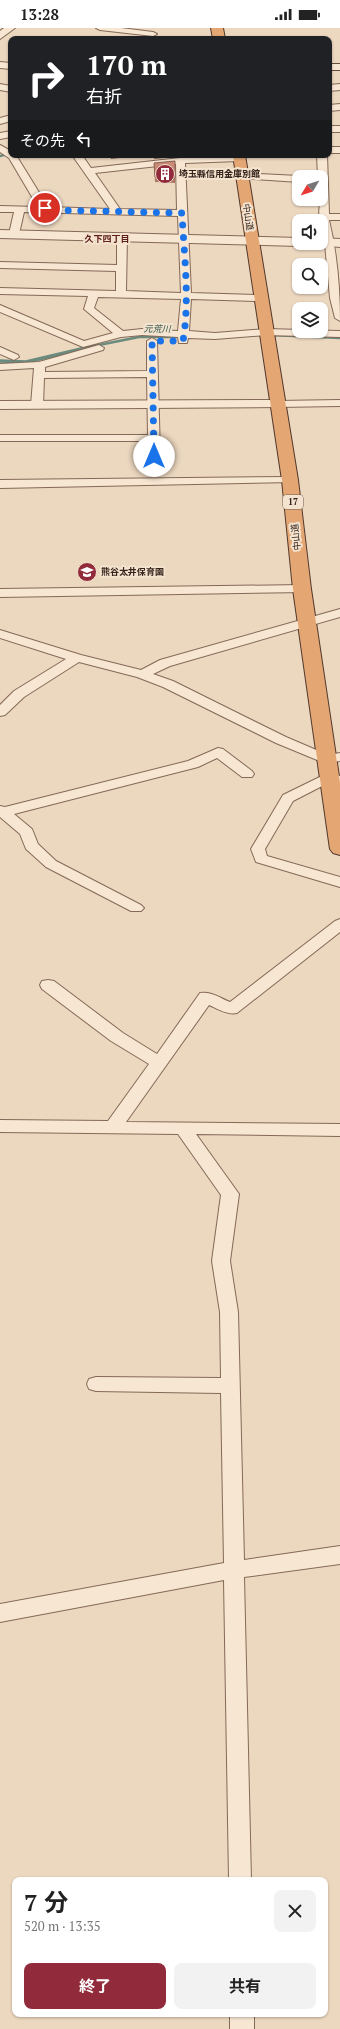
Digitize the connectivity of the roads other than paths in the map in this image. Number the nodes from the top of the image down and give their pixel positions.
1 (10, 28) edge
2 (100, 28) edge
3 (153, 34) edge
4 (3, 41) edge
5 (10, 158) edge
6 (79, 158) edge
7 (215, 158) edge
8 (239, 158) edge
9 (322, 158) edge
10 (180, 161) junction
11 (322, 170) edge
12 (89, 171) junction
13 (242, 176) junction
14 (292, 179) edge
15 (0, 209) edge
16 (20, 209) junction
17 (45, 210) junction
18 (117, 211) junction
19 (182, 213) junction
20 (328, 217) edge
21 (340, 217) edge
22 (0, 234) edge
23 (14, 234) junction
24 (122, 237) junction
25 (183, 238) junction
26 (252, 240) junction
27 (292, 242) edge
28 (330, 242) edge
29 (0, 264) edge
30 (122, 268) junction
31 (335, 268) edge
32 (0, 291) edge
33 (94, 294) junction
34 (121, 295) junction
35 (186, 296) junction
36 (260, 298) junction
37 (337, 298) edge
38 (0, 308) edge
39 (340, 318) edge
40 (121, 334) junction
41 (340, 334) edge
42 (267, 336) junction
43 (184, 337) junction
44 (152, 341) junction
45 (83, 344) junction
46 (0, 350) edge
47 (0, 356) edge
48 (14, 357) junction
49 (0, 367) edge
50 (39, 370) junction
51 (153, 374) junction
52 (321, 403) junction
53 (340, 403) edge
54 (277, 404) junction
55 (0, 405) edge
56 (37, 405) junction
57 (153, 405) junction
58 (340, 414) edge
59 (0, 438) edge
60 (154, 438) junction
61 (154, 456) dead end
62 (290, 480) junction
63 (0, 484) edge
64 (302, 589) junction
65 (0, 593) edge
66 (340, 613) edge
67 (307, 622) junction
68 (0, 634) edge
69 (77, 658) junction
70 (142, 674) junction
71 (0, 712) edge
72 (333, 758) edge
73 (248, 774) dead end
74 (335, 778) edge
75 (2, 811) edge
76 (340, 849) edge
77 (340, 882) edge
78 (136, 908) dead end
79 (340, 924) edge
80 (48, 985) dead end
81 (159, 1063) junction
82 (0, 1126) edge
83 (113, 1127) junction
84 (183, 1128) junction
85 (340, 1130) edge
86 (96, 1384) dead end
87 (230, 1386) junction
88 (340, 1555) edge
89 (234, 1570) junction
90 (0, 1613) edge
91 (240, 1877) edge
92 (242, 2017) edge
93 (242, 2029) edge

1 - 4 street
2 - 3 street
5 - 17 street
6 - 12 street
7 - 10 street
8 - 13 highway, 中山道 / 17
9 - 11 street
10 - 12 street
10 - 19 street
12 - 18 street
13 - 14 street
13 - 26 highway, 中山道 / 17
15 - 16 street
16 - 17 street
16 - 23 street
17 - 18 street
18 - 19 street
19 - 25 street
20 - 21 street
22 - 23 street
23 - 24 street
24 - 25 street
24 - 30 street
25 - 26 street
25 - 35 street
26 - 27 street
26 - 36 highway, 中山道 / 17
28 - 31 street
29 - 30 street
30 - 34 street
31 - 37 street
32 - 33 street
33 - 34 street
33 - 40 street
34 - 35 street
35 - 36 street
35 - 43 street
36 - 42 highway, 中山道 / 17
37 - 39 street
38 - 45 street
40 - 43 street
40 - 45 street
41 - 42 street
42 - 43 street
42 - 54 highway, 中山道 / 17
43 - 44 street
44 - 50 street
44 - 51 street
45 - 48 street
46 - 48 street
47 - 48 street
49 - 50 street
50 - 51 street
50 - 56 street
51 - 57 street
52 - 53 street
52 - 54 street
52 - 58 street
54 - 57 street
54 - 62 highway, 中山道 / 17
55 - 56 street
56 - 57 street
57 - 60 street
59 - 60 street
60 - 61 street
62 - 63 street
62 - 64 highway, 中山道 / 17
64 - 65 street
64 - 67 highway, 中山道 / 17
66 - 67 street
67 - 70 street
67 - 72 highway, 中山道 / 17
68 - 69 street
69 - 70 street
69 - 71 street
70 - 72 street
72 - 74 highway, 中山道 / 17
73 - 75 street
74 - 76 highway, 中山道 / 17
74 - 77 street
75 - 78 street
79 - 81 street
80 - 81 street
81 - 83 street
82 - 83 street
83 - 84 street
84 - 85 street
84 - 87 street
86 - 87 street
87 - 89 street
88 - 89 street
89 - 90 street
89 - 91 street
92 - 93 street

